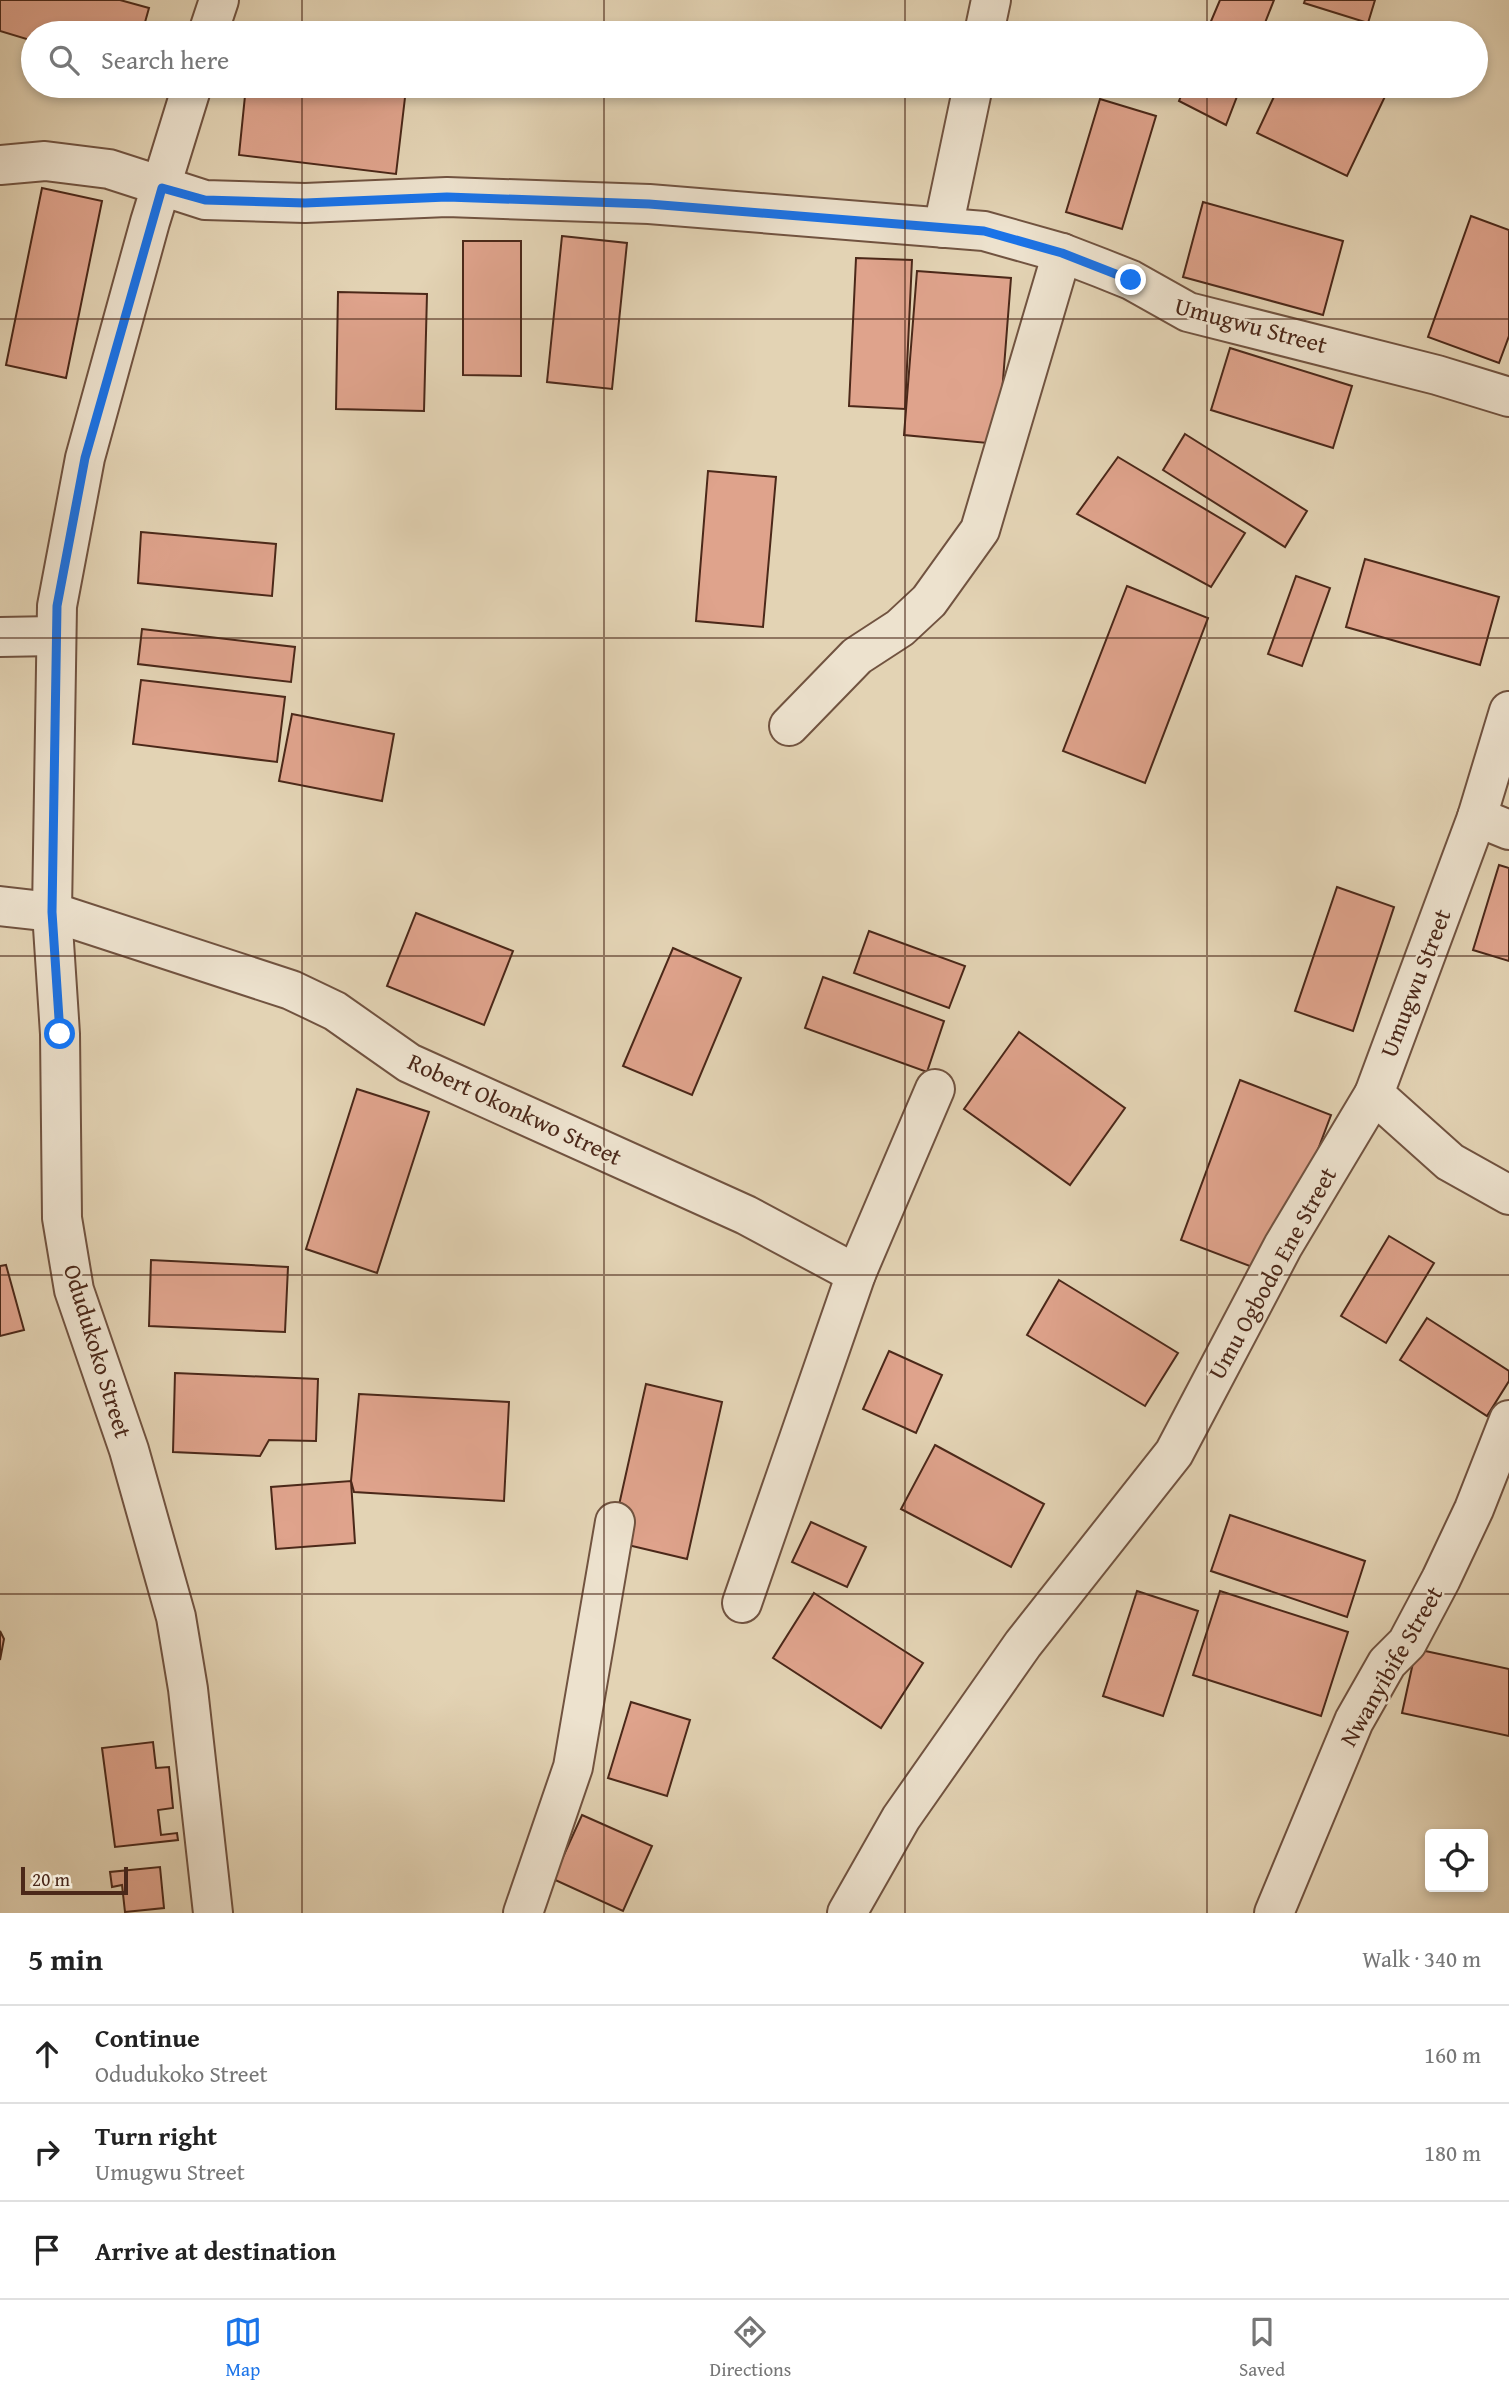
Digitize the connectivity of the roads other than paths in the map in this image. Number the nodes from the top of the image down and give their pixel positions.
1 (219, 0) edge
2 (991, 0) edge
3 (212, 21) edge
4 (987, 21) edge
5 (188, 98) edge
6 (970, 98) edge
7 (0, 166) edge
8 (162, 188) junction
9 (943, 228) junction
10 (1062, 253) junction
11 (1509, 397) edge
12 (0, 636) edge
13 (54, 636) junction
14 (1509, 711) edge
15 (789, 726) dead end
16 (1493, 824) edge
17 (0, 906) edge
18 (52, 912) junction
19 (935, 1089) dead end
20 (1374, 1094) junction
21 (1509, 1195) edge
22 (856, 1274) junction
23 (1509, 1420) edge
24 (615, 1522) dead end
25 (742, 1604) dead end
26 (213, 1913) edge
27 (523, 1913) edge
28 (846, 1913) edge
29 (1274, 1913) edge

1 - 3 street
2 - 4 street
5 - 8 street, Odudukoko Street
6 - 9 street
7 - 8 street, Umugwu Street
8 - 9 street, Umugwu Street
8 - 13 street, Odudukoko Street
9 - 10 street, Umugwu Street
10 - 11 street, Umugwu Street
10 - 15 street
12 - 13 street
13 - 18 street, Odudukoko Street
14 - 16 street, Umugwu Street
16 - 20 street, Umugwu Street
17 - 18 street, Robert Okonkwo Street
18 - 22 street, Robert Okonkwo Street
18 - 26 street, Odudukoko Street
19 - 22 street
20 - 21 street
20 - 28 street, Umu Ogbodo Ene Street
22 - 25 street
23 - 29 street, Nwanyibife Street
24 - 27 street

